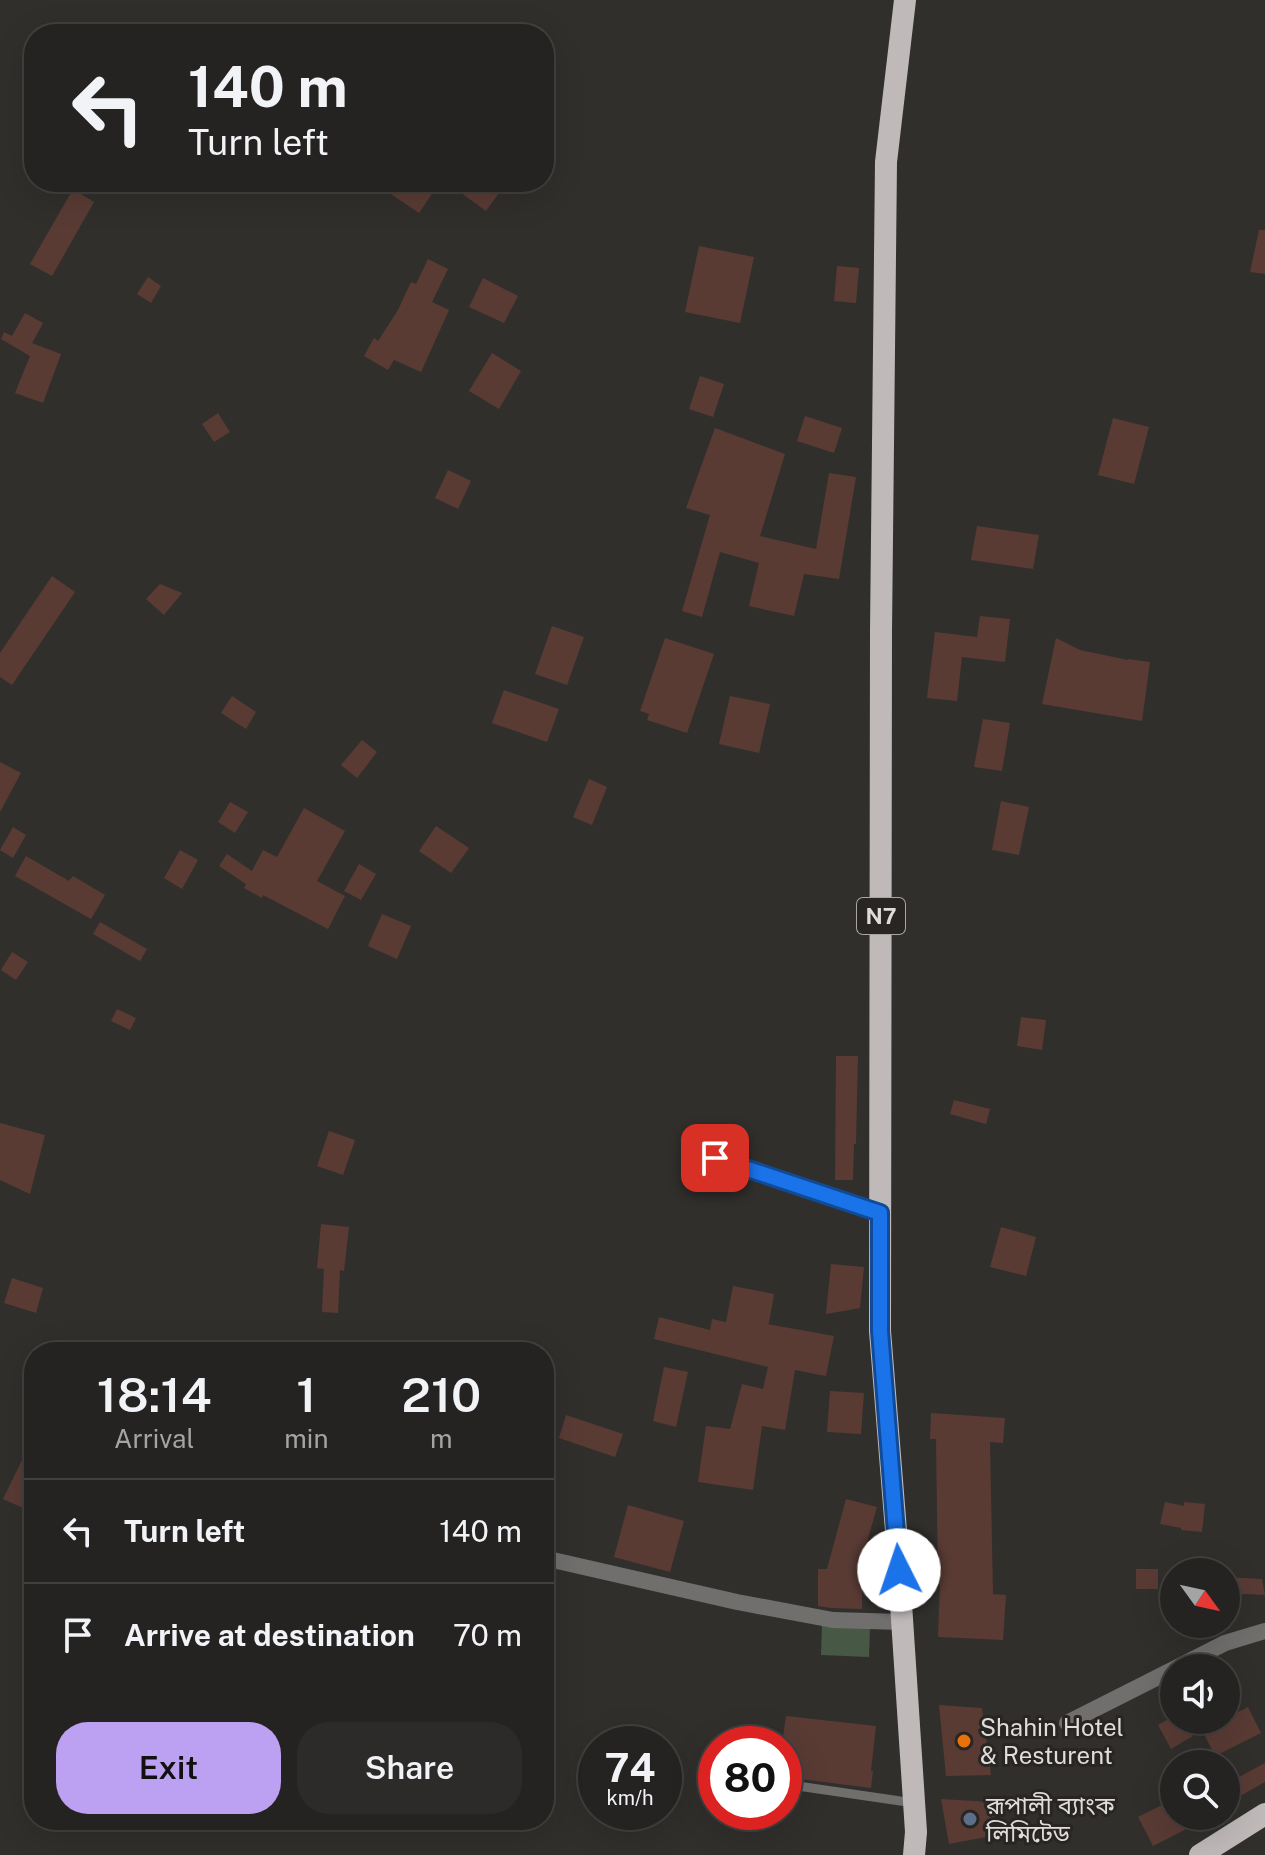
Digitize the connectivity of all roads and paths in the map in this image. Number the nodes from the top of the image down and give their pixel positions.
1 (905, 0) edge
2 (715, 1158) dead end
3 (880, 1213) junction
4 (554, 1560) edge
5 (902, 1622) junction
6 (1265, 1631) edge
7 (1204, 1654) edge
8 (1160, 1676) edge
9 (1067, 1723) dead end
10 (802, 1787) edge
11 (914, 1803) junction
12 (1265, 1814) edge
13 (916, 1832) junction
14 (914, 1855) edge
15 (923, 1855) edge
16 (1200, 1855) edge

1 - 3 highway, N7
2 - 3 street
3 - 5 highway, N7
4 - 5 street
5 - 11 highway, N7
6 - 7 street
8 - 9 street
10 - 11 lane
11 - 13 highway, N7
12 - 16 highway
13 - 14 highway, N7
13 - 15 highway, N7

